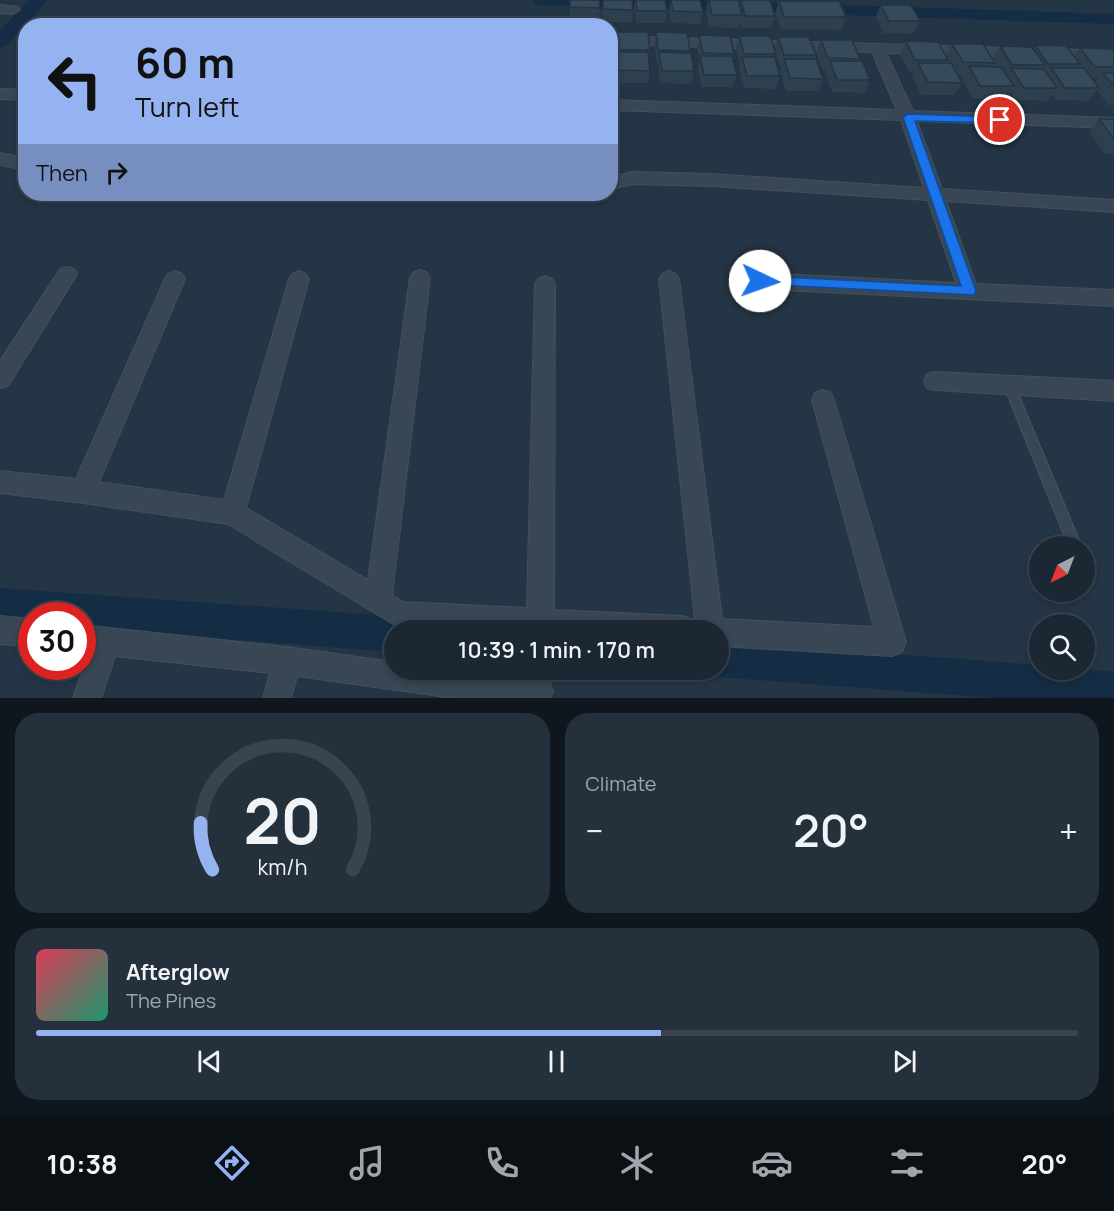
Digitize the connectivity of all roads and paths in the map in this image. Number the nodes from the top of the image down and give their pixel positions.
1 (618, 40) edge
2 (878, 50) junction
3 (1114, 55) edge
4 (0, 94) edge
5 (18, 95) edge
6 (618, 105) edge
7 (908, 117) junction
8 (1114, 123) edge
9 (0, 159) edge
10 (18, 162) edge
11 (618, 181) edge
12 (935, 194) junction
13 (1114, 206) edge
14 (67, 274) dead end
15 (420, 278) dead end
16 (175, 279) dead end
17 (299, 279) dead end
18 (669, 279) dead end
19 (760, 281) dead end
20 (546, 284) dead end
21 (969, 291) junction
22 (1114, 298) edge
23 (0, 379) edge
24 (935, 381) dead end
25 (1009, 385) junction
26 (1114, 391) edge
27 (823, 400) dead end
28 (0, 482) edge
29 (83, 491) junction
30 (232, 513) junction
31 (1071, 536) edge
32 (378, 601) junction
33 (500, 620) edge
34 (540, 620) edge
35 (709, 620) edge
36 (0, 630) edge
37 (18, 632) edge
38 (729, 633) edge
39 (96, 640) edge
40 (287, 661) junction
41 (89, 680) edge
42 (454, 691) edge
43 (539, 691) dead end
44 (87, 698) edge
45 (277, 698) edge

1 - 2 street
2 - 3 street
2 - 7 street
4 - 5 street
6 - 7 street
7 - 8 street
7 - 12 street
9 - 10 street
11 - 12 street
12 - 13 street
12 - 21 street
14 - 23 street
15 - 32 street
16 - 29 street
17 - 30 street
18 - 35 street
19 - 21 street
20 - 34 street
21 - 22 street
24 - 25 street
25 - 26 street
25 - 31 lane
27 - 38 street
28 - 29 street
29 - 30 street
30 - 32 street
32 - 33 street
36 - 37 street
39 - 40 street
40 - 42 street
40 - 45 street
41 - 44 street
42 - 43 street

